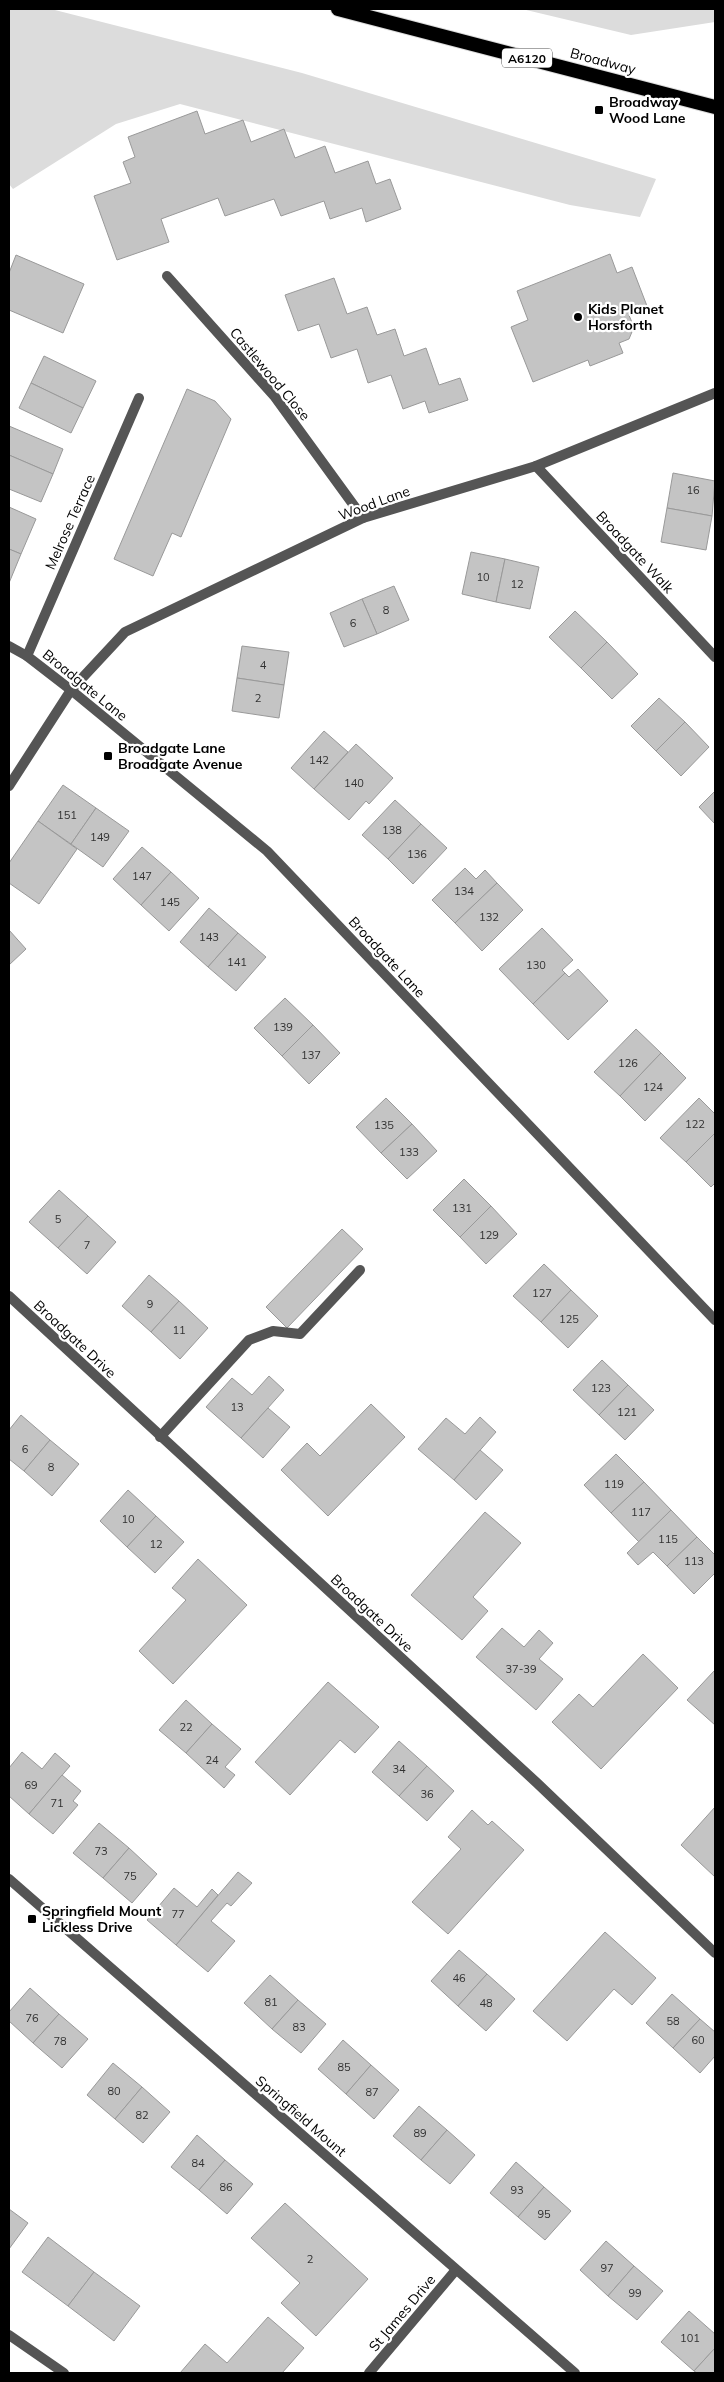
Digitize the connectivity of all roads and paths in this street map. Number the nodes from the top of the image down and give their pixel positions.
1 (338, 9) edge
2 (715, 107) edge
3 (167, 276) dead end
4 (715, 393) edge
5 (139, 398) dead end
6 (536, 466) junction
7 (363, 518) junction
8 (9, 646) edge
9 (27, 656) junction
10 (715, 657) edge
11 (70, 690) junction
12 (9, 786) edge
13 (360, 1270) dead end
14 (9, 1296) edge
15 (715, 1320) edge
16 (160, 1437) junction
17 (9, 1879) edge
18 (715, 1953) edge
19 (456, 2271) junction
20 (9, 2336) edge
21 (64, 2373) edge
22 (369, 2373) edge
23 (575, 2373) edge

1 - 2 highway, Broadway / A6120
3 - 7 street, Castlewood Close
4 - 6 street, Wood Lane
5 - 9 street, Melrose Terrace
6 - 7 street, Wood Lane
6 - 10 street, Broadgate Walk
7 - 11 street, Wood Lane
8 - 9 street, Broadgate Lane
9 - 11 street, Broadgate Lane
11 - 12 street, Wood Lane
11 - 15 street, Broadgate Lane
13 - 16 street
14 - 16 street, Broadgate Drive
16 - 18 street, Broadgate Drive
17 - 19 street, Springfield Mount
19 - 22 street, St James Drive
19 - 23 street, Springfield Mount
20 - 21 street

